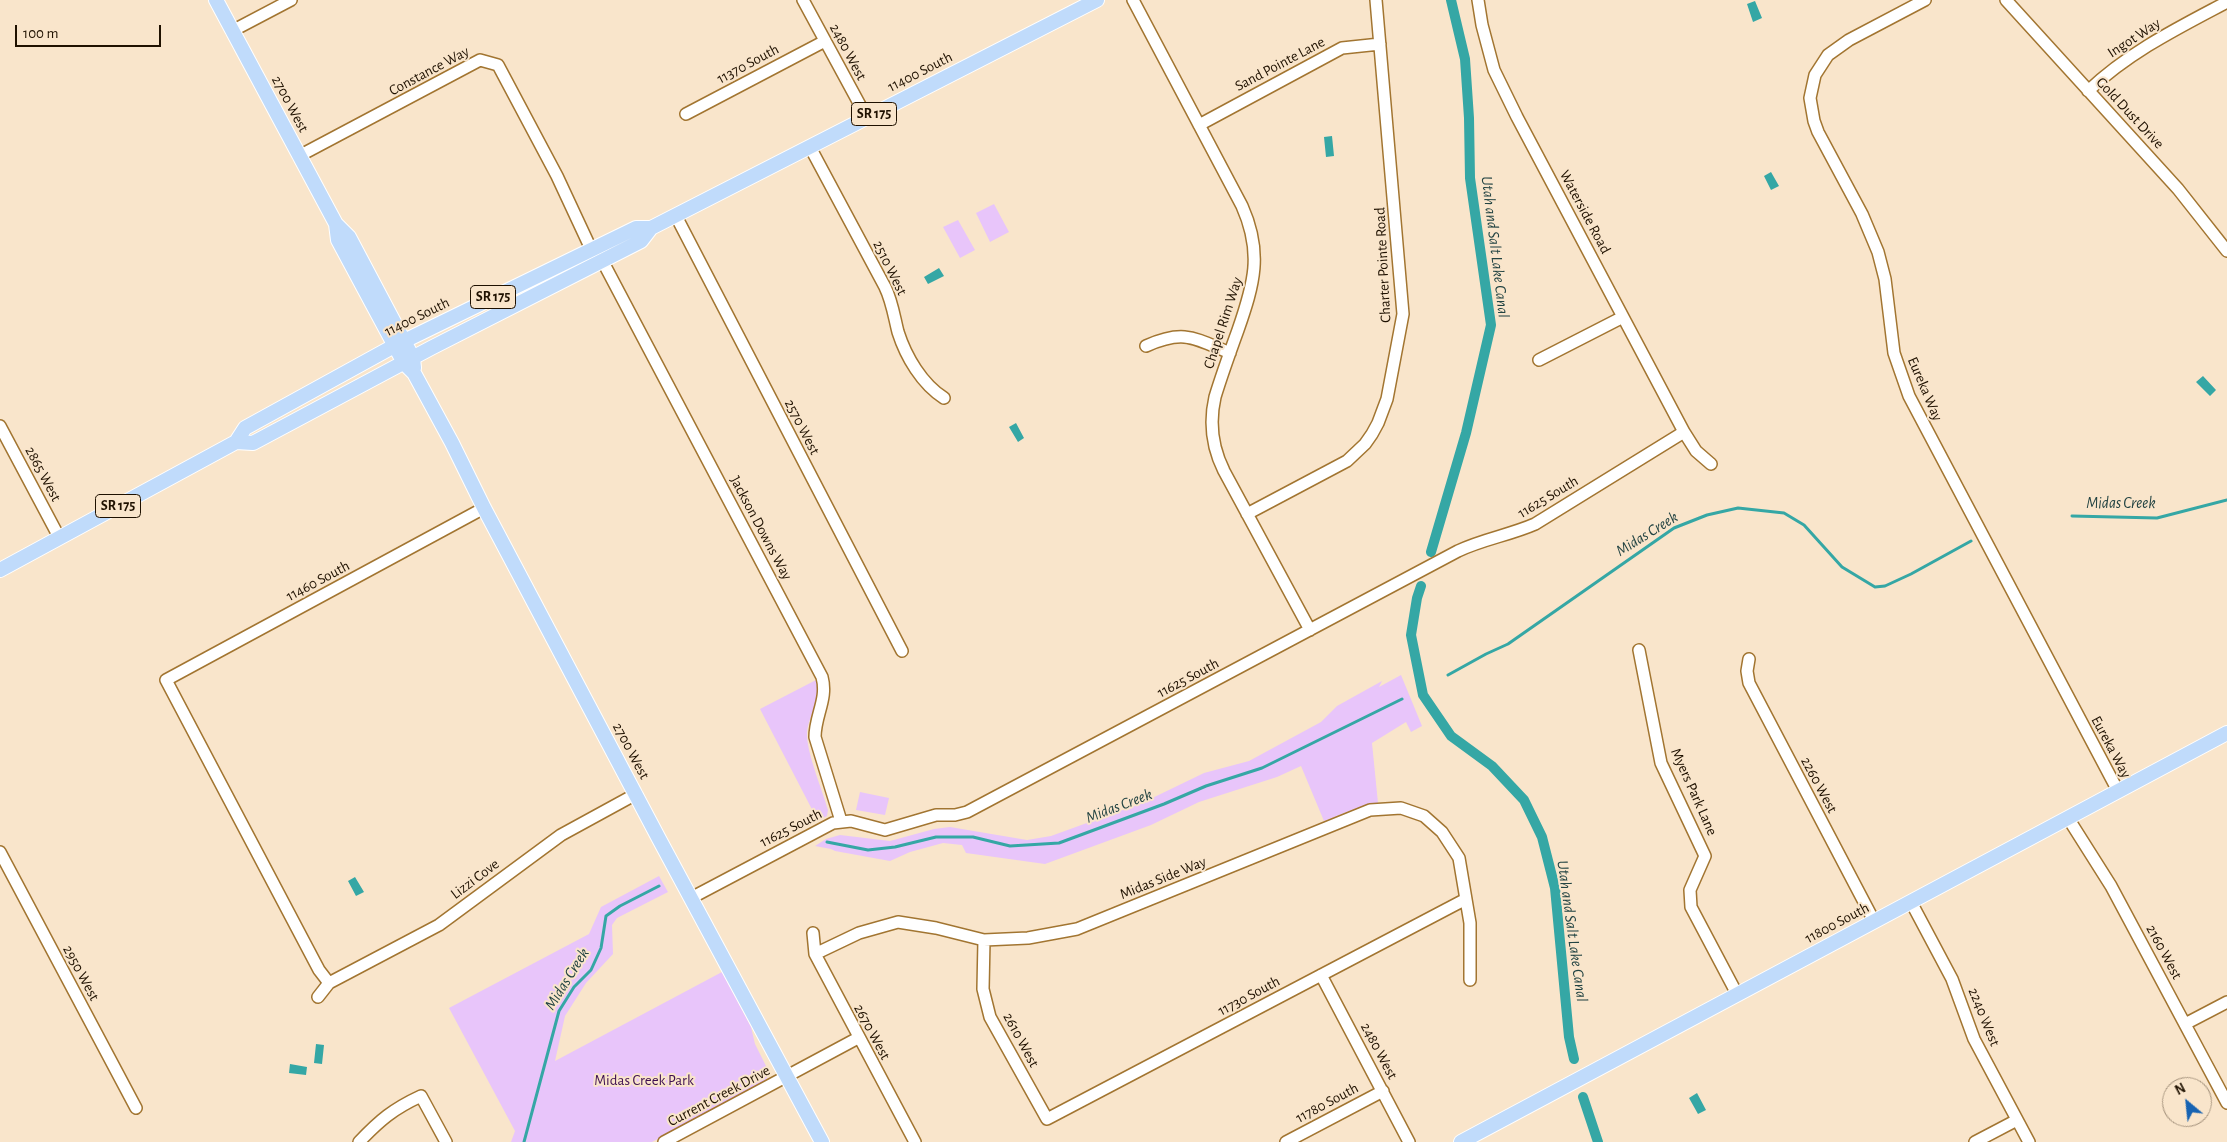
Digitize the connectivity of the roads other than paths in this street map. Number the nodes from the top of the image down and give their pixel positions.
1 (216, 0) edge
2 (291, 0) edge
3 (803, 0) edge
4 (1133, 0) edge
5 (1376, 0) edge
6 (1478, 0) edge
7 (1925, 0) edge
8 (2006, 0) edge
9 (1091, 1) edge
10 (2227, 2) edge
11 (232, 31) junction
12 (825, 41) junction
13 (1380, 44) junction
14 (2088, 91) junction
15 (686, 114) dead end
16 (867, 118) junction
17 (1199, 125) junction
18 (810, 147) junction
19 (299, 156) junction
20 (676, 216) junction
21 (651, 228) junction
22 (592, 249) junction
23 (2227, 252) edge
24 (603, 262) junction
25 (1623, 317) junction
26 (399, 344) junction
27 (1146, 346) dead end
28 (1230, 353) junction
29 (1539, 360) dead end
30 (408, 361) junction
31 (944, 398) dead end
32 (0, 426) edge
33 (1684, 432) junction
34 (236, 442) junction
35 (1711, 464) dead end
36 (484, 508) junction
37 (1247, 514) junction
38 (59, 537) junction
39 (0, 570) edge
40 (1310, 630) junction
41 (1639, 650) dead end
42 (902, 651) dead end
43 (1749, 659) dead end
44 (2227, 733) edge
45 (2118, 791) junction
46 (636, 794) junction
47 (2068, 818) junction
48 (841, 821) junction
49 (0, 852) edge
50 (692, 898) junction
51 (1466, 899) junction
52 (1912, 902) junction
53 (1874, 922) junction
54 (813, 933) dead end
55 (984, 940) junction
56 (814, 954) junction
57 (1321, 975) junction
58 (1470, 980) dead end
59 (329, 983) junction
60 (1737, 994) junction
61 (318, 997) dead end
62 (2227, 1002) edge
63 (2185, 1024) junction
64 (858, 1038) junction
65 (787, 1076) junction
66 (1383, 1091) junction
67 (2227, 1103) edge
68 (136, 1108) dead end
69 (1047, 1119) joint
70 (2017, 1120) junction
71 (359, 1142) edge
72 (446, 1142) edge
73 (664, 1142) edge
74 (822, 1142) edge
75 (915, 1142) edge
76 (1286, 1142) edge
77 (1409, 1142) edge
78 (1461, 1142) edge
79 (1975, 1142) edge
80 (2029, 1142) edge

1 - 11 main road, 2700 West
2 - 11 street
3 - 12 street, 2480 West
4 - 17 street, Chapel Rim Way
5 - 13 street, Charter Pointe Road
6 - 25 street, Waterside Road
7 - 45 street, Eureka Way
8 - 14 street, Gold Dust Drive
9 - 16 main road, 11400 South / SR 175
10 - 14 street, Ingot Way
11 - 19 main road, 2700 West
12 - 15 street, 11370 South
12 - 16 street, 2480 West
13 - 17 street, Sand Pointe Lane
13 - 37 street, Charter Pointe Road
14 - 23 street, Gold Dust Drive
16 - 18 main road, 11400 South / SR 175
17 - 28 street, Chapel Rim Way
18 - 20 main road, 11400 South / SR 175
18 - 31 street, 2510 West
19 - 22 street, Constance Way
19 - 26 main road, 2700 West
20 - 21 main road, 11400 South / SR 175
20 - 42 street, 2570 West
21 - 22 main road, 11400 South / SR 175
21 - 24 main road, 11400 South / SR 175
22 - 26 main road, 11400 South / SR 175
24 - 30 main road, 11400 South / SR 175
24 - 48 street, Jackson Downs Way
25 - 29 street
25 - 33 street, Waterside Road
26 - 30 main road, 2700 West
26 - 34 main road, 11400 South / SR 175
27 - 28 street
28 - 37 street, Chapel Rim Way
30 - 34 main road, 11400 South / SR 175
30 - 36 main road, 2700 West
32 - 38 street, 2865 West
33 - 35 street, Waterside Road
33 - 40 street, 11625 South
34 - 38 main road, 11400 South / SR 175
36 - 46 main road, 2700 West
36 - 59 street, 11460 South
37 - 40 street, Chapel Rim Way
38 - 39 main road, 11400 South / SR 175
40 - 48 street, 11625 South
41 - 60 street, Myers Park Lane
43 - 53 street, 2260 West
44 - 45 main road, 11800 South
45 - 47 main road, 11800 South
46 - 50 main road, 2700 West
46 - 59 street, Lizzi Cove
47 - 52 main road, 11800 South
47 - 63 street, 2160 West
48 - 50 street, 11625 South
49 - 68 street, 2950 West
50 - 65 main road, 2700 West
51 - 55 street, Midas Side Way
51 - 57 street, 11730 South
51 - 58 street, Midas Side Way
52 - 53 main road, 11800 South
52 - 70 street, 2240 West
53 - 60 main road, 11800 South
54 - 56 street, 2670 West
55 - 56 street, Midas Side Way
55 - 69 street, 2610 West
56 - 64 street, 2670 West
57 - 66 street, 2480 West
57 - 69 street, 11730 South
59 - 61 street, Lizzi Cove
60 - 78 main road, 11800 South
62 - 63 street
63 - 67 street, 2160 West
64 - 65 street, Current Creek Drive
64 - 75 street, 2670 West
65 - 73 street, Current Creek Drive
65 - 74 main road, 2700 West
66 - 76 street, 11780 South
66 - 77 street, 2480 West
70 - 79 street
70 - 80 street, 2240 West
71 - 72 street

